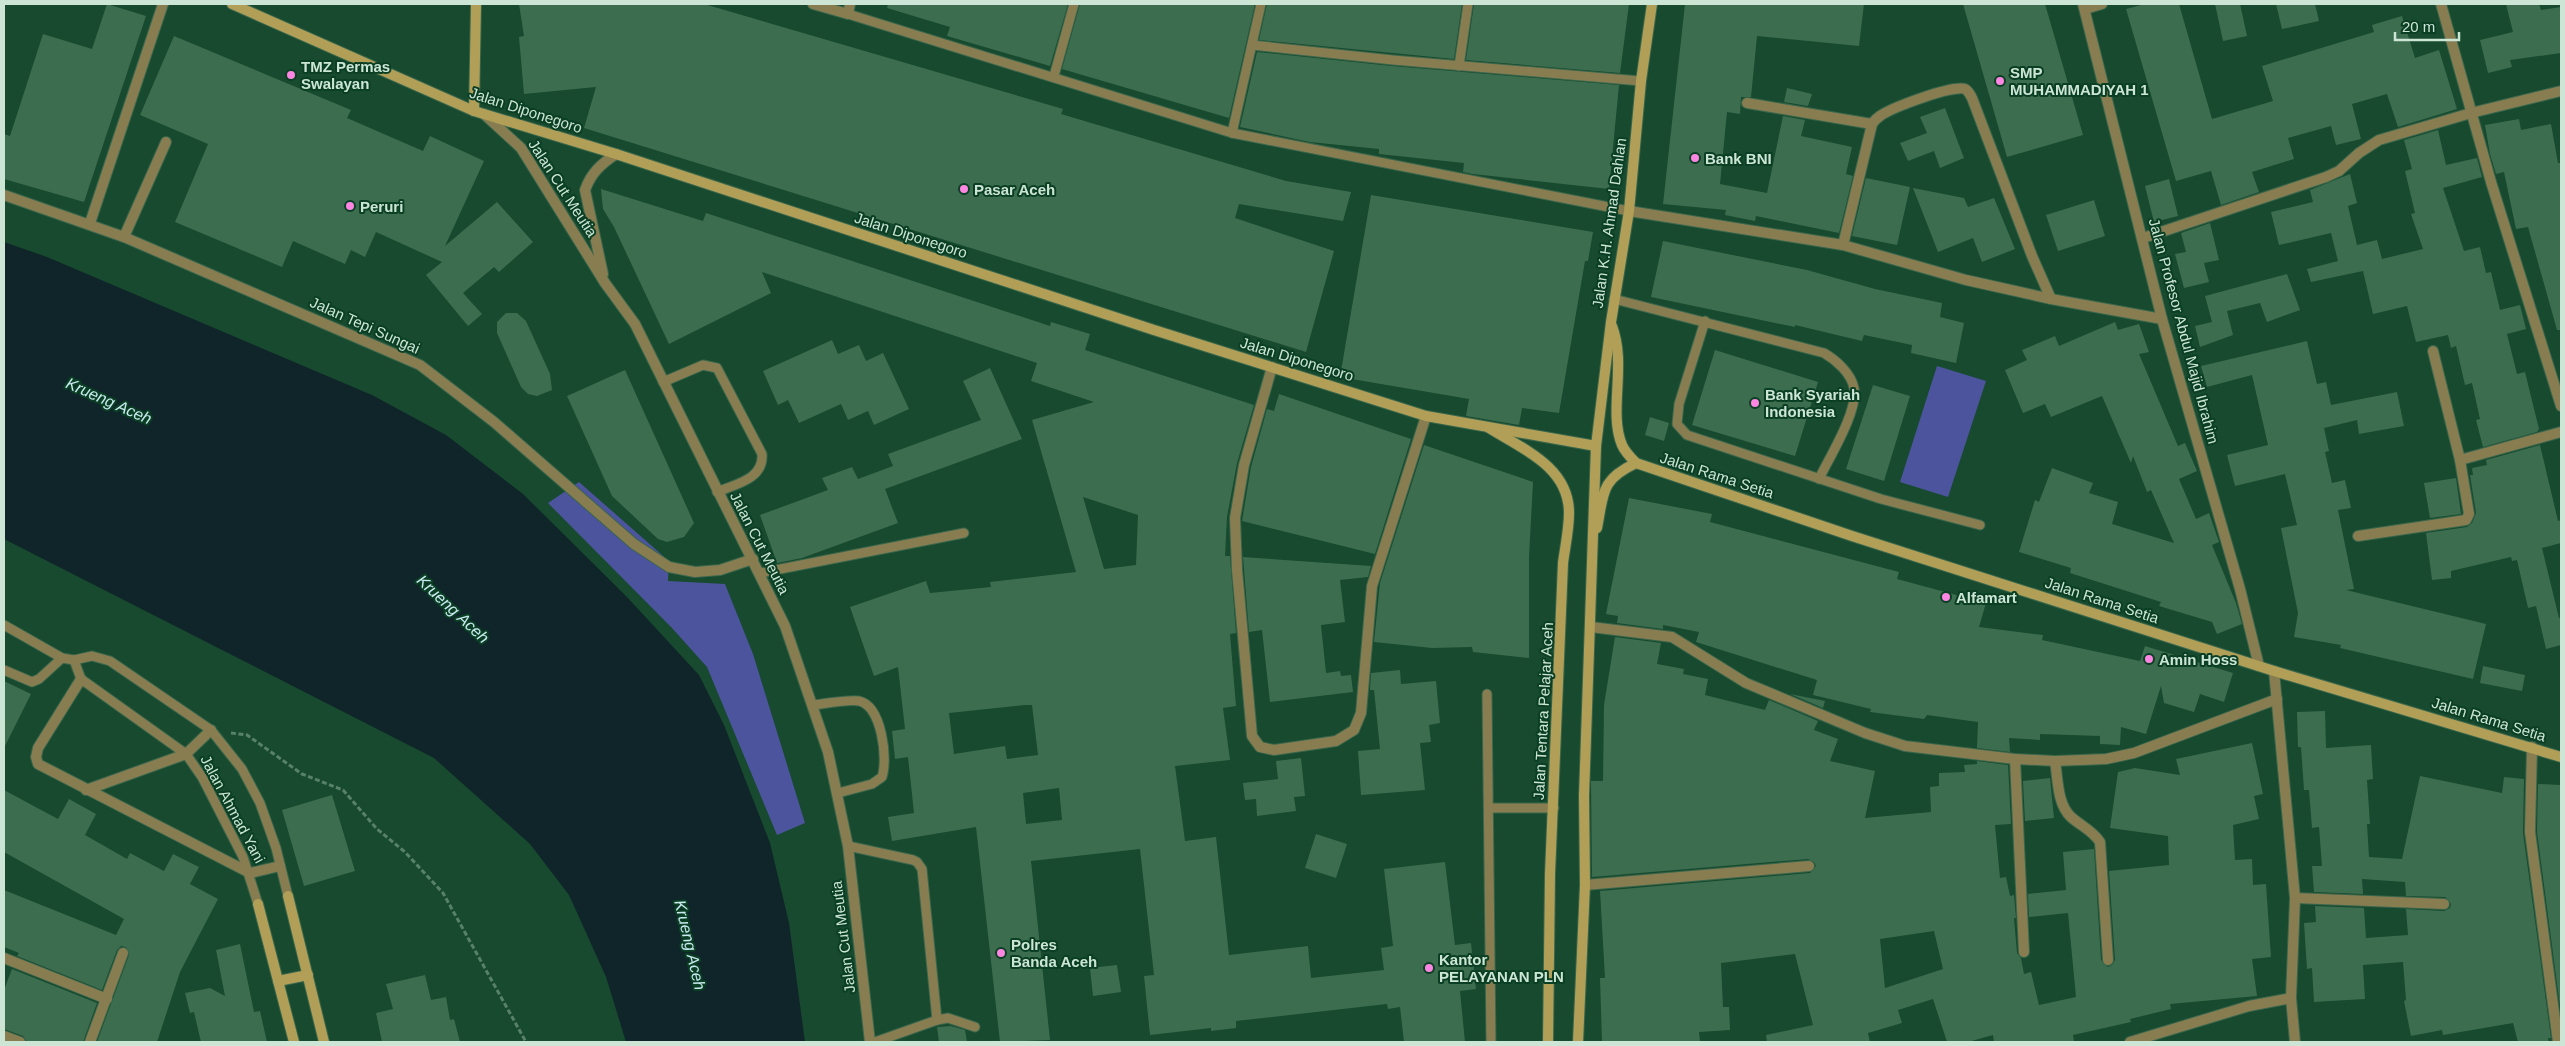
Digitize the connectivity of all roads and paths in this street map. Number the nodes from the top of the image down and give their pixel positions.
1 (163, 4) edge
2 (232, 4) edge
3 (476, 4) edge
4 (813, 4) edge
5 (1074, 4) edge
6 (1261, 4) edge
7 (1468, 4) edge
8 (1652, 4) edge
9 (2102, 4) edge
10 (2441, 4) edge
11 (2084, 6) edge
12 (849, 9) edge
13 (1252, 45) junction
14 (1459, 66) junction
15 (1054, 76) junction
16 (1641, 81) junction
17 (2561, 91) edge
18 (1748, 103) dead end
19 (479, 112) junction
20 (2471, 113) junction
21 (1872, 124) junction
22 (1232, 133) junction
23 (166, 142) dead end
24 (616, 154) junction
25 (4, 195) edge
26 (1629, 211) junction
27 (90, 224) junction
28 (124, 237) junction
29 (2143, 238) junction
30 (1843, 245) junction
31 (605, 283) junction
32 (2051, 299) junction
33 (1614, 300) junction
34 (2162, 319) junction
35 (1705, 321) junction
36 (1611, 322) junction
37 (2432, 351) dead end
38 (1272, 367) junction
39 (2557, 370) edge
40 (663, 382) junction
41 (2561, 406) edge
42 (1426, 416) junction
43 (1482, 425) junction
44 (2561, 432) edge
45 (1596, 446) junction
46 (2460, 460) junction
47 (1636, 463) junction
48 (1819, 479) junction
49 (717, 492) junction
50 (1980, 525) dead end
51 (964, 533) dead end
52 (2358, 536) dead end
53 (753, 559) junction
54 (1591, 565) junction
55 (760, 573) junction
56 (4, 625) edge
57 (1591, 627) junction
58 (62, 658) junction
59 (74, 660) junction
60 (2259, 666) junction
61 (4, 670) edge
62 (2274, 670) junction
63 (81, 679) junction
64 (1487, 694) dead end
65 (2276, 699) junction
66 (812, 705) junction
67 (211, 730) junction
68 (2532, 748) junction
69 (186, 754) junction
70 (2561, 757) edge
71 (2015, 759) junction
72 (2056, 761) junction
73 (86, 790) junction
74 (838, 793) junction
75 (1489, 808) junction
76 (1554, 808) junction
77 (848, 846) junction
78 (280, 866) junction
79 (1809, 866) dead end
80 (250, 873) junction
81 (1585, 885) junction
82 (288, 896) joint
83 (2295, 898) junction
84 (258, 904) joint
85 (2444, 904) dead end
86 (2024, 952) dead end
87 (123, 953) dead end
88 (4, 958) edge
89 (2108, 960) dead end
90 (308, 975) junction
91 (278, 981) junction
92 (107, 998) junction
93 (2291, 998) junction
94 (937, 1020) junction
95 (976, 1027) dead end
96 (4, 1036) edge
97 (20, 1042) edge
98 (90, 1042) edge
99 (294, 1042) edge
100 (324, 1042) edge
101 (526, 1042) edge
102 (870, 1042) edge
103 (874, 1042) edge
104 (1491, 1042) edge
105 (1548, 1042) edge
106 (1578, 1042) edge
107 (2130, 1042) edge
108 (2295, 1042) edge
109 (2558, 1042) edge

1 - 27 street
2 - 19 main road, Jalan Diponegoro
3 - 19 main road
4 - 12 street
5 - 15 lane
6 - 13 lane
7 - 14 lane
8 - 16 main road, Jalan K.H. Ahmad Dahlan
9 - 11 street
10 - 20 street
11 - 29 street, Jalan Profesor Abdul Majid Ibrahim
12 - 15 lane
13 - 14 lane
13 - 22 lane
14 - 16 lane
15 - 22 lane
16 - 26 main road, Jalan K.H. Ahmad Dahlan
17 - 20 street
18 - 21 street
19 - 24 main road, Jalan Diponegoro
19 - 31 street, Jalan Cut Meutia
20 - 29 street
20 - 39 street
21 - 30 street
21 - 32 street
22 - 26 lane
23 - 28 street
24 - 31 street
24 - 38 main road, Jalan Diponegoro
25 - 27 street, Jalan Tepi Sungai
26 - 30 street
26 - 33 main road, Jalan K.H. Ahmad Dahlan
27 - 28 street, Jalan Tepi Sungai
28 - 53 street, Jalan Tepi Sungai
29 - 34 street, Jalan Profesor Abdul Majid Ibrahim
30 - 32 street
31 - 40 street, Jalan Cut Meutia
32 - 34 street
33 - 35 lane
33 - 36 main road, Jalan K.H. Ahmad Dahlan
34 - 60 street, Jalan Profesor Abdul Majid Ibrahim
35 - 48 lane
35 - 48 lane
36 - 45 main road, Jalan K.H. Ahmad Dahlan
36 - 47 main road
37 - 46 street
38 - 42 main road, Jalan Diponegoro
38 - 42 street
39 - 41 street
40 - 49 street, Jalan Cut Meutia
40 - 49 lane
42 - 43 main road, Jalan Diponegoro
43 - 45 main road, Jalan Diponegoro
43 - 76 main road, Jalan Tentara Pelajar Aceh
44 - 46 street
45 - 54 main road
46 - 52 street
47 - 54 main road
47 - 60 main road, Jalan Rama Setia
48 - 50 lane
49 - 53 street, Jalan Cut Meutia
51 - 55 lane
53 - 55 street, Jalan Cut Meutia
54 - 57 main road
55 - 66 street, Jalan Cut Meutia
56 - 58 lane
57 - 71 street
57 - 81 main road
58 - 59 lane
58 - 61 lane
59 - 63 lane
59 - 67 lane
60 - 62 main road, Jalan Rama Setia
62 - 65 street
62 - 68 main road, Jalan Rama Setia
63 - 69 lane, Jalan Ahmad Yani
63 - 73 street
64 - 75 lane
65 - 72 street
65 - 83 street
66 - 74 street, Jalan Cut Meutia
66 - 74 lane
67 - 69 street
67 - 78 lane
67 - 101 path
68 - 70 main road, Jalan Rama Setia
68 - 109 street
69 - 73 street
69 - 80 lane, Jalan Ahmad Yani
71 - 72 street
71 - 86 street
72 - 89 street
73 - 80 street
74 - 77 street, Jalan Cut Meutia
75 - 76 lane
75 - 104 lane
76 - 105 main road, Jalan Tentara Pelajar Aceh
77 - 94 lane
77 - 102 street, Jalan Cut Meutia
78 - 80 street
78 - 82 lane
79 - 81 street
80 - 84 lane, Jalan Ahmad Yani
81 - 106 main road
82 - 90 main road
83 - 85 street
83 - 93 street
84 - 91 main road, Jalan Ahmad Yani
87 - 92 street
88 - 92 street
90 - 91 main road
90 - 100 main road
91 - 99 main road, Jalan Ahmad Yani
92 - 98 street
93 - 107 street
93 - 108 street
94 - 95 lane
94 - 103 lane
96 - 97 street

